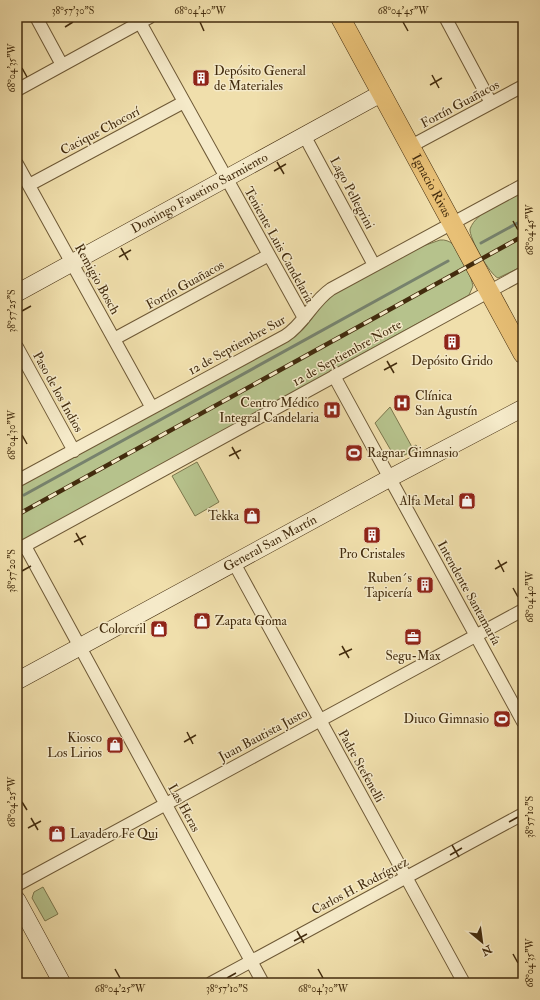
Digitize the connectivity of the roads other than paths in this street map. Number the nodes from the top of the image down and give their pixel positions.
1 (36, 17) edge
2 (341, 17) edge
3 (445, 17) edge
4 (143, 19) edge
5 (62, 65) junction
6 (523, 86) edge
7 (17, 90) edge
8 (382, 93) junction
9 (184, 102) junction
10 (492, 103) junction
11 (304, 135) junction
12 (411, 146) junction
13 (17, 164) edge
14 (226, 178) junction
15 (29, 185) junction
16 (523, 185) edge
17 (452, 223) junction
18 (269, 255) junction
19 (72, 263) junction
20 (374, 265) junction
21 (523, 273) edge
22 (490, 291) junction
23 (17, 293) edge
24 (304, 318) junction
25 (114, 339) junction
26 (17, 347) edge
27 (523, 354) edge
28 (334, 376) junction
29 (152, 408) junction
30 (523, 408) edge
31 (74, 451) junction
32 (390, 478) junction
33 (17, 481) edge
34 (21, 548) edge
35 (234, 563) junction
36 (523, 610) edge
37 (476, 636) junction
38 (80, 647) junction
39 (17, 681) edge
40 (320, 720) junction
41 (523, 722) edge
42 (166, 804) junction
43 (523, 814) edge
44 (406, 878) junction
45 (17, 885) edge
46 (17, 900) edge
47 (252, 961) junction
48 (62, 983) edge
49 (211, 983) edge
50 (263, 983) edge
51 (464, 983) edge

1 - 5 street
2 - 8 main road, Ignacio Rivas
3 - 10 street
4 - 5 street
4 - 9 street, Teniente Luis Candelaria
5 - 7 street
6 - 10 street, Fortín Guañacos
8 - 11 main road, Domingo Faustino Sarmiento
8 - 12 main road, Ignacio Rivas
9 - 14 street, Teniente Luis Candelaria
9 - 15 street, Cacique Chocorí
10 - 12 street, Fortín Guañacos
11 - 14 main road, Domingo Faustino Sarmiento
11 - 20 street, Lago Pellegrini
12 - 17 main road, Ignacio Rivas
13 - 15 street, Remigio Bosch
14 - 18 street, Teniente Luis Candelaria
14 - 19 main road, Domingo Faustino Sarmiento
15 - 19 street, Remigio Bosch
16 - 17 street, 12 de Septiembre Sur
17 - 20 street, 12 de Septiembre Sur
17 - 22 main road, Ignacio Rivas
18 - 24 street, Teniente Luis Candelaria
18 - 25 street, Fortín Guañacos
19 - 23 main road, Domingo Faustino Sarmiento
19 - 25 street, Remigio Bosch
20 - 24 street, 12 de Septiembre Sur
21 - 22 street, 12 de Septiembre Norte
22 - 27 main road, Ignacio Rivas
22 - 28 street, 12 de Septiembre Norte
24 - 29 street, 12 de Septiembre Sur
25 - 29 street, Remigio Bosch
26 - 31 street, Paso de los Indios
28 - 32 street
28 - 34 street, 12 de Septiembre Norte
29 - 31 street, 12 de Septiembre Sur
30 - 32 main road, General San Martín
31 - 33 street, 12 de Septiembre Sur
32 - 35 main road, General San Martín
32 - 37 street, Intendente Santamaría
34 - 38 street, Las Heras
35 - 38 main road, General San Martín
35 - 40 street, Padre Stefenelli
36 - 37 street, Juan Bautista Justo
37 - 40 street, Juan Bautista Justo
37 - 41 street, Intendente Santamaría
38 - 39 main road, General San Martín
38 - 42 street, Las Heras
40 - 42 street, Juan Bautista Justo
40 - 44 street, Padre Stefenelli
42 - 45 street, Juan Bautista Justo
42 - 47 street, Las Heras
43 - 44 street, Carlos H. Rodríguez
44 - 47 street, Carlos H. Rodríguez
44 - 51 street, Padre Stefenelli
46 - 48 main road
47 - 49 street, Carlos H. Rodríguez
47 - 50 street, Las Heras

